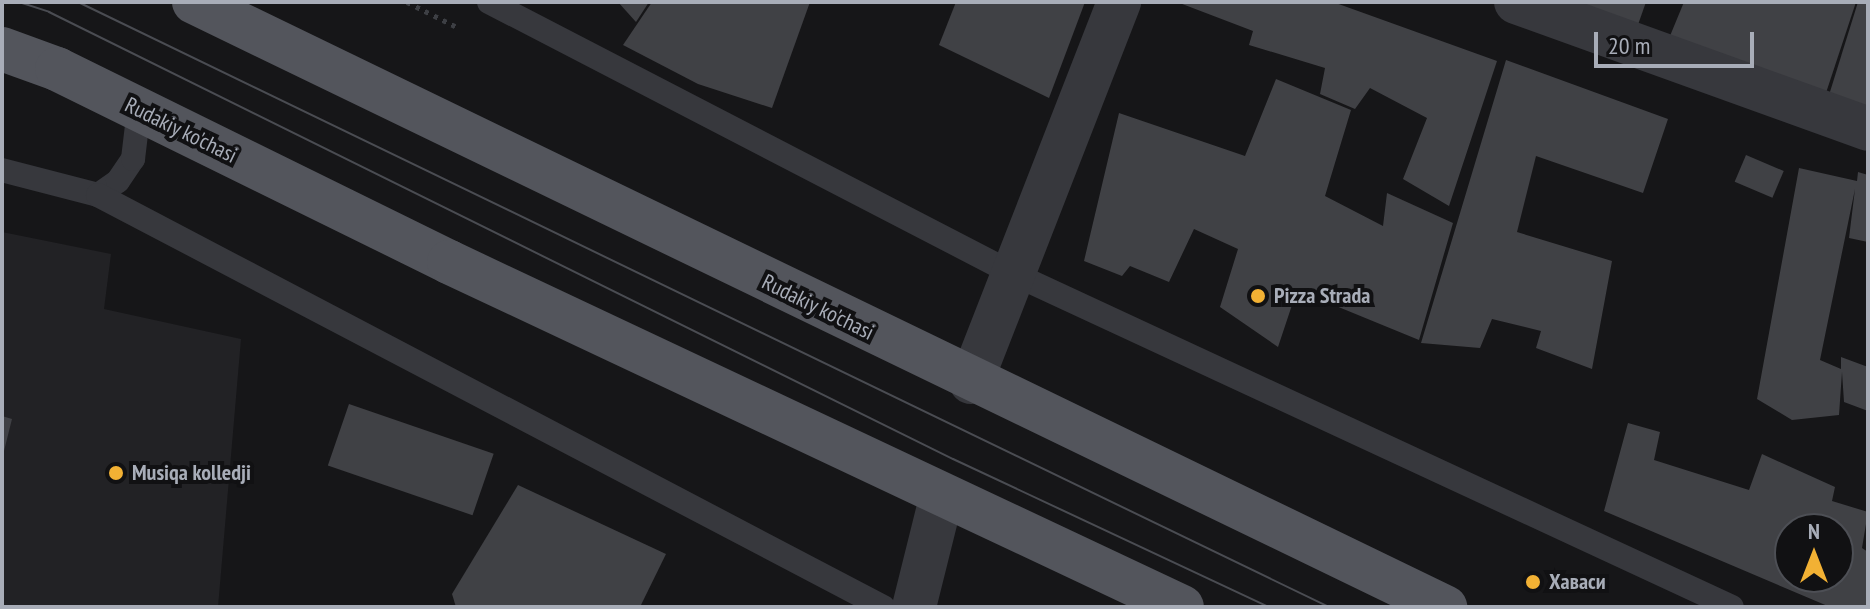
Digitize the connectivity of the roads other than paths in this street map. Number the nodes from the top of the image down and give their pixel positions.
1 (194, 2) edge
2 (489, 2) edge
3 (1119, 2) edge
4 (1516, 2) edge
5 (2, 49) edge
6 (139, 109) junction
7 (1868, 129) edge
8 (2, 170) edge
9 (98, 195) junction
10 (1016, 275) junction
11 (971, 382) junction
12 (942, 495) junction
13 (883, 607) edge
14 (914, 607) edge
15 (1182, 607) edge
16 (1445, 607) edge
17 (1732, 607) edge

1 - 11 main road, Rudakiy ko'chasi
2 - 10 lane
3 - 10 street
4 - 7 street
5 - 6 main road, Rudakiy ko'chasi
6 - 9 lane
6 - 12 main road, Rudakiy ko'chasi
8 - 9 lane
9 - 13 lane
10 - 11 street
10 - 17 lane
11 - 16 main road, Rudakiy ko'chasi
12 - 14 street
12 - 15 main road, Rudakiy ko'chasi

